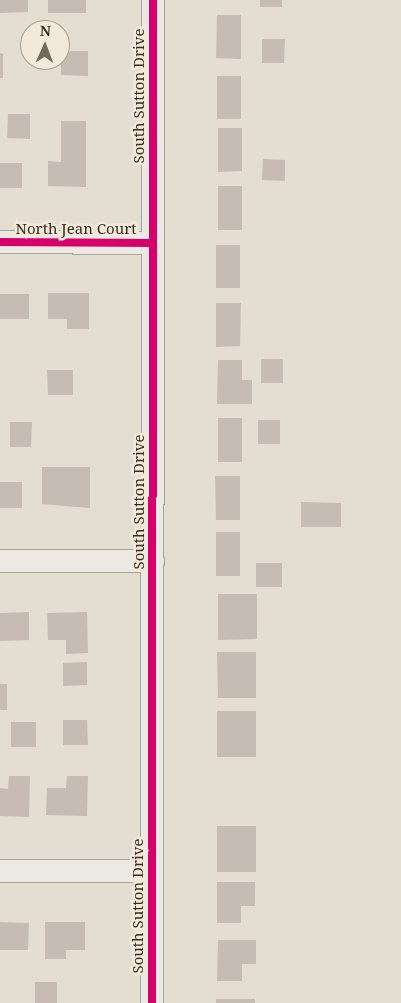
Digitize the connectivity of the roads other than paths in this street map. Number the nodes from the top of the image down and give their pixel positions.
1 (153, 0) edge
2 (0, 242) edge
3 (152, 243) junction
4 (0, 561) edge
5 (153, 561) junction
6 (0, 871) edge
7 (152, 871) junction
8 (152, 1003) edge

1 - 3 street, South Sutton Drive
2 - 3 street, North Jean Court
3 - 5 street, South Sutton Drive
4 - 5 street
5 - 7 street, South Sutton Drive
6 - 7 street
7 - 8 street, South Sutton Drive

